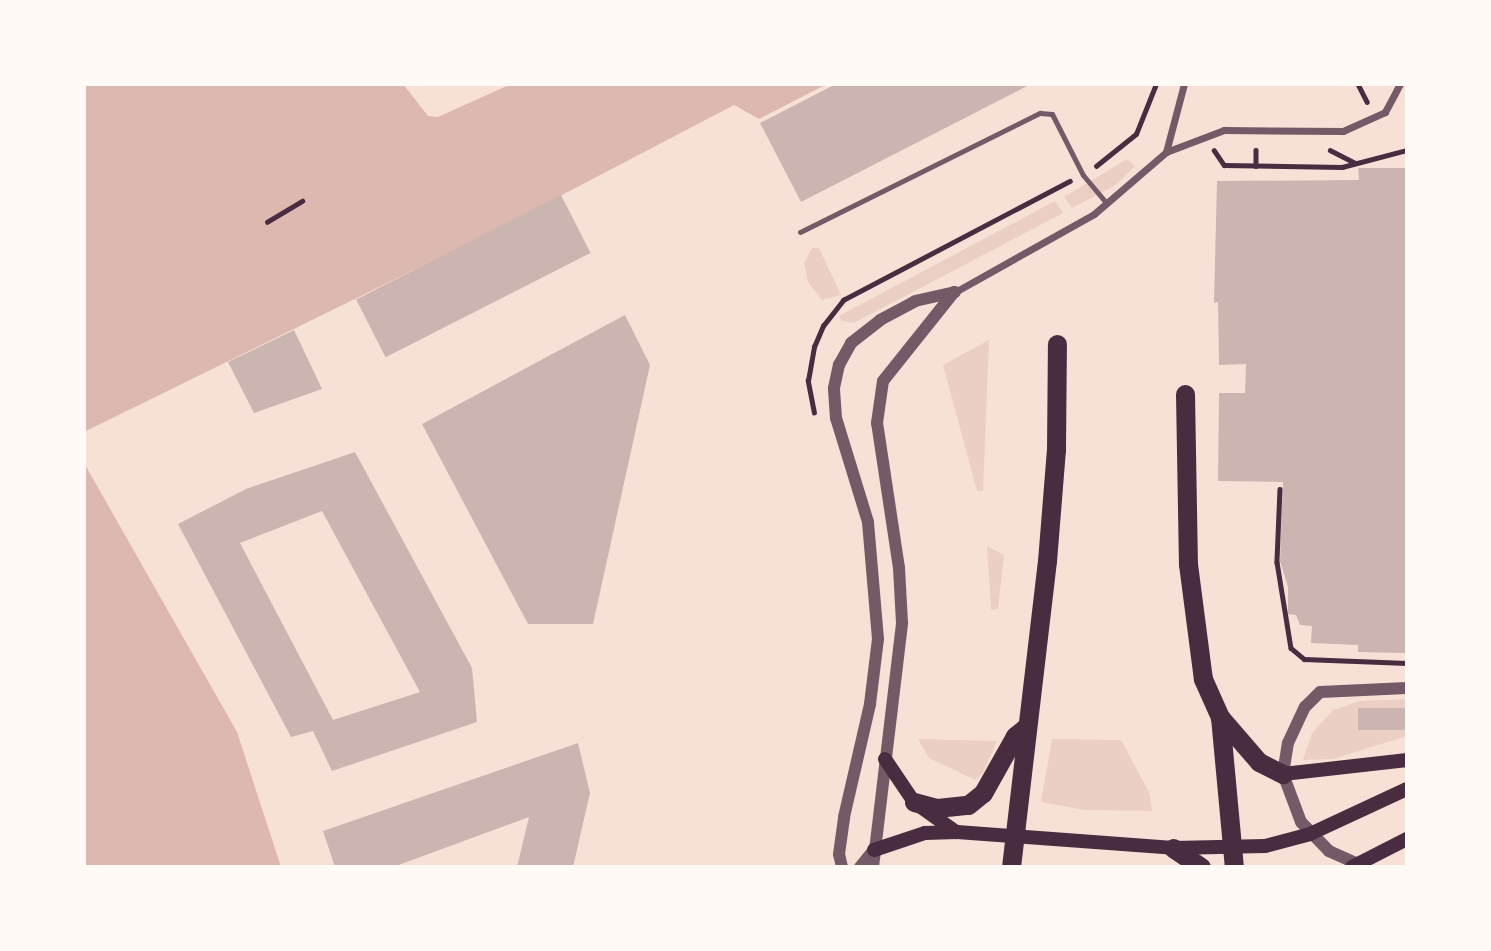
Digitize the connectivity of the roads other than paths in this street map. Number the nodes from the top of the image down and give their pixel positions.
1 (1184, 84) edge
2 (1401, 84) edge
3 (1407, 88) edge
4 (1166, 152) junction
5 (1106, 202) junction
6 (800, 232) dead end
7 (955, 292) junction
8 (1057, 344) dead end
9 (1185, 394) dead end
10 (1407, 688) edge
11 (1220, 717) junction
12 (1027, 727) junction
13 (885, 759) junction
14 (1407, 760) edge
15 (1283, 774) junction
16 (1407, 789) edge
17 (914, 802) junction
18 (957, 832) junction
19 (1310, 834) junction
20 (1014, 839) junction
21 (1407, 839) edge
22 (1173, 848) junction
23 (874, 850) junction
24 (1234, 858) edge
25 (1359, 866) edge
26 (842, 867) edge
27 (860, 867) edge
28 (873, 867) edge
29 (1011, 867) edge
30 (1201, 867) edge

1 - 4 street
2 - 3 street
2 - 4 street
4 - 5 street
5 - 6 lane
5 - 7 street
7 - 13 street
7 - 26 street
8 - 12 highway
9 - 11 highway
10 - 15 street
11 - 15 highway
11 - 24 highway
12 - 17 highway
12 - 20 highway
13 - 17 main road
13 - 23 street
14 - 15 main road
15 - 19 street
16 - 19 main road
17 - 18 main road
18 - 20 main road
18 - 23 main road
19 - 24 main road
19 - 25 street
20 - 22 main road
20 - 29 highway
21 - 25 main road
22 - 24 main road
22 - 30 highway
23 - 27 street
23 - 28 street

